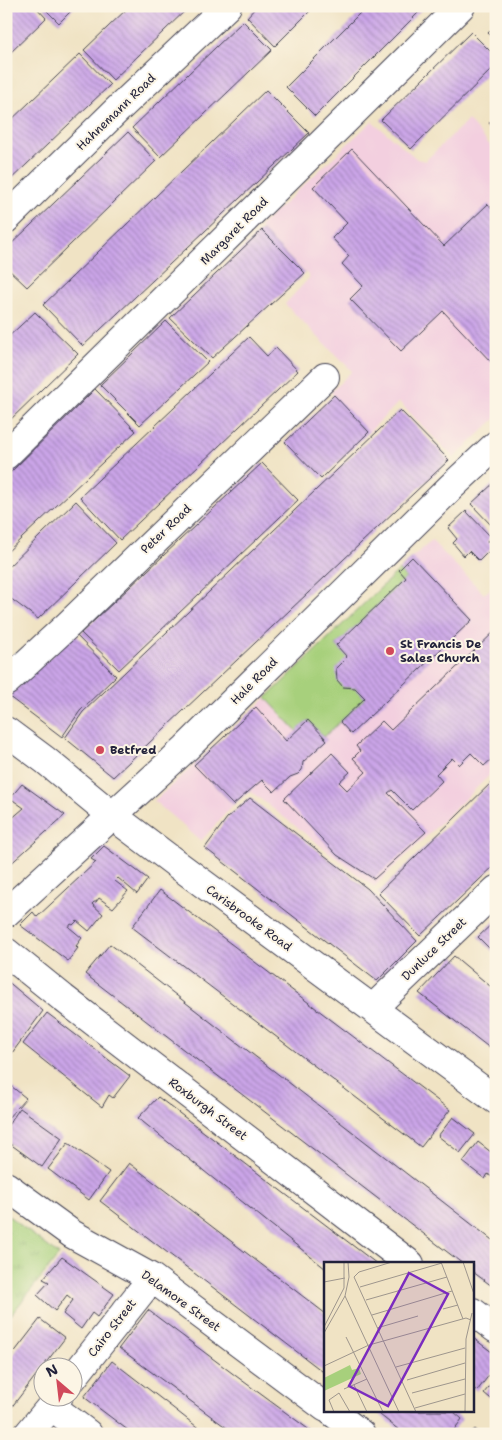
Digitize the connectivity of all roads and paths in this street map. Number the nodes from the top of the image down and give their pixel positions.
1 (227, 6) edge
2 (460, 6) edge
3 (6, 220) edge
4 (325, 376) dead end
5 (496, 445) edge
6 (6, 455) edge
7 (6, 682) edge
8 (6, 731) edge
9 (113, 816) junction
10 (496, 890) edge
11 (6, 913) edge
12 (6, 952) edge
13 (373, 1008) junction
14 (496, 1100) edge
15 (6, 1186) edge
16 (407, 1262) edge
17 (152, 1278) junction
18 (474, 1313) edge
19 (496, 1329) edge
20 (82, 1366) edge
21 (324, 1407) edge
22 (49, 1408) edge
23 (60, 1408) edge
24 (331, 1412) edge
25 (28, 1434) edge
26 (88, 1434) edge
27 (361, 1434) edge

1 - 3 street, Hahnemann Road
2 - 6 street, Margaret Road
4 - 7 street, Peter Road
5 - 9 street, Hale Road
8 - 9 street, Carisbrooke Road
9 - 11 street, Hale Road
9 - 13 street, Carisbrooke Road
10 - 13 street, Dunluce Street
12 - 16 street, Roxburgh Street
13 - 14 street, Carisbrooke Road
15 - 17 street, Delamore Street
17 - 20 street, Cairo Street
17 - 21 street, Delamore Street
18 - 19 street
22 - 25 street
23 - 26 street
24 - 27 street

